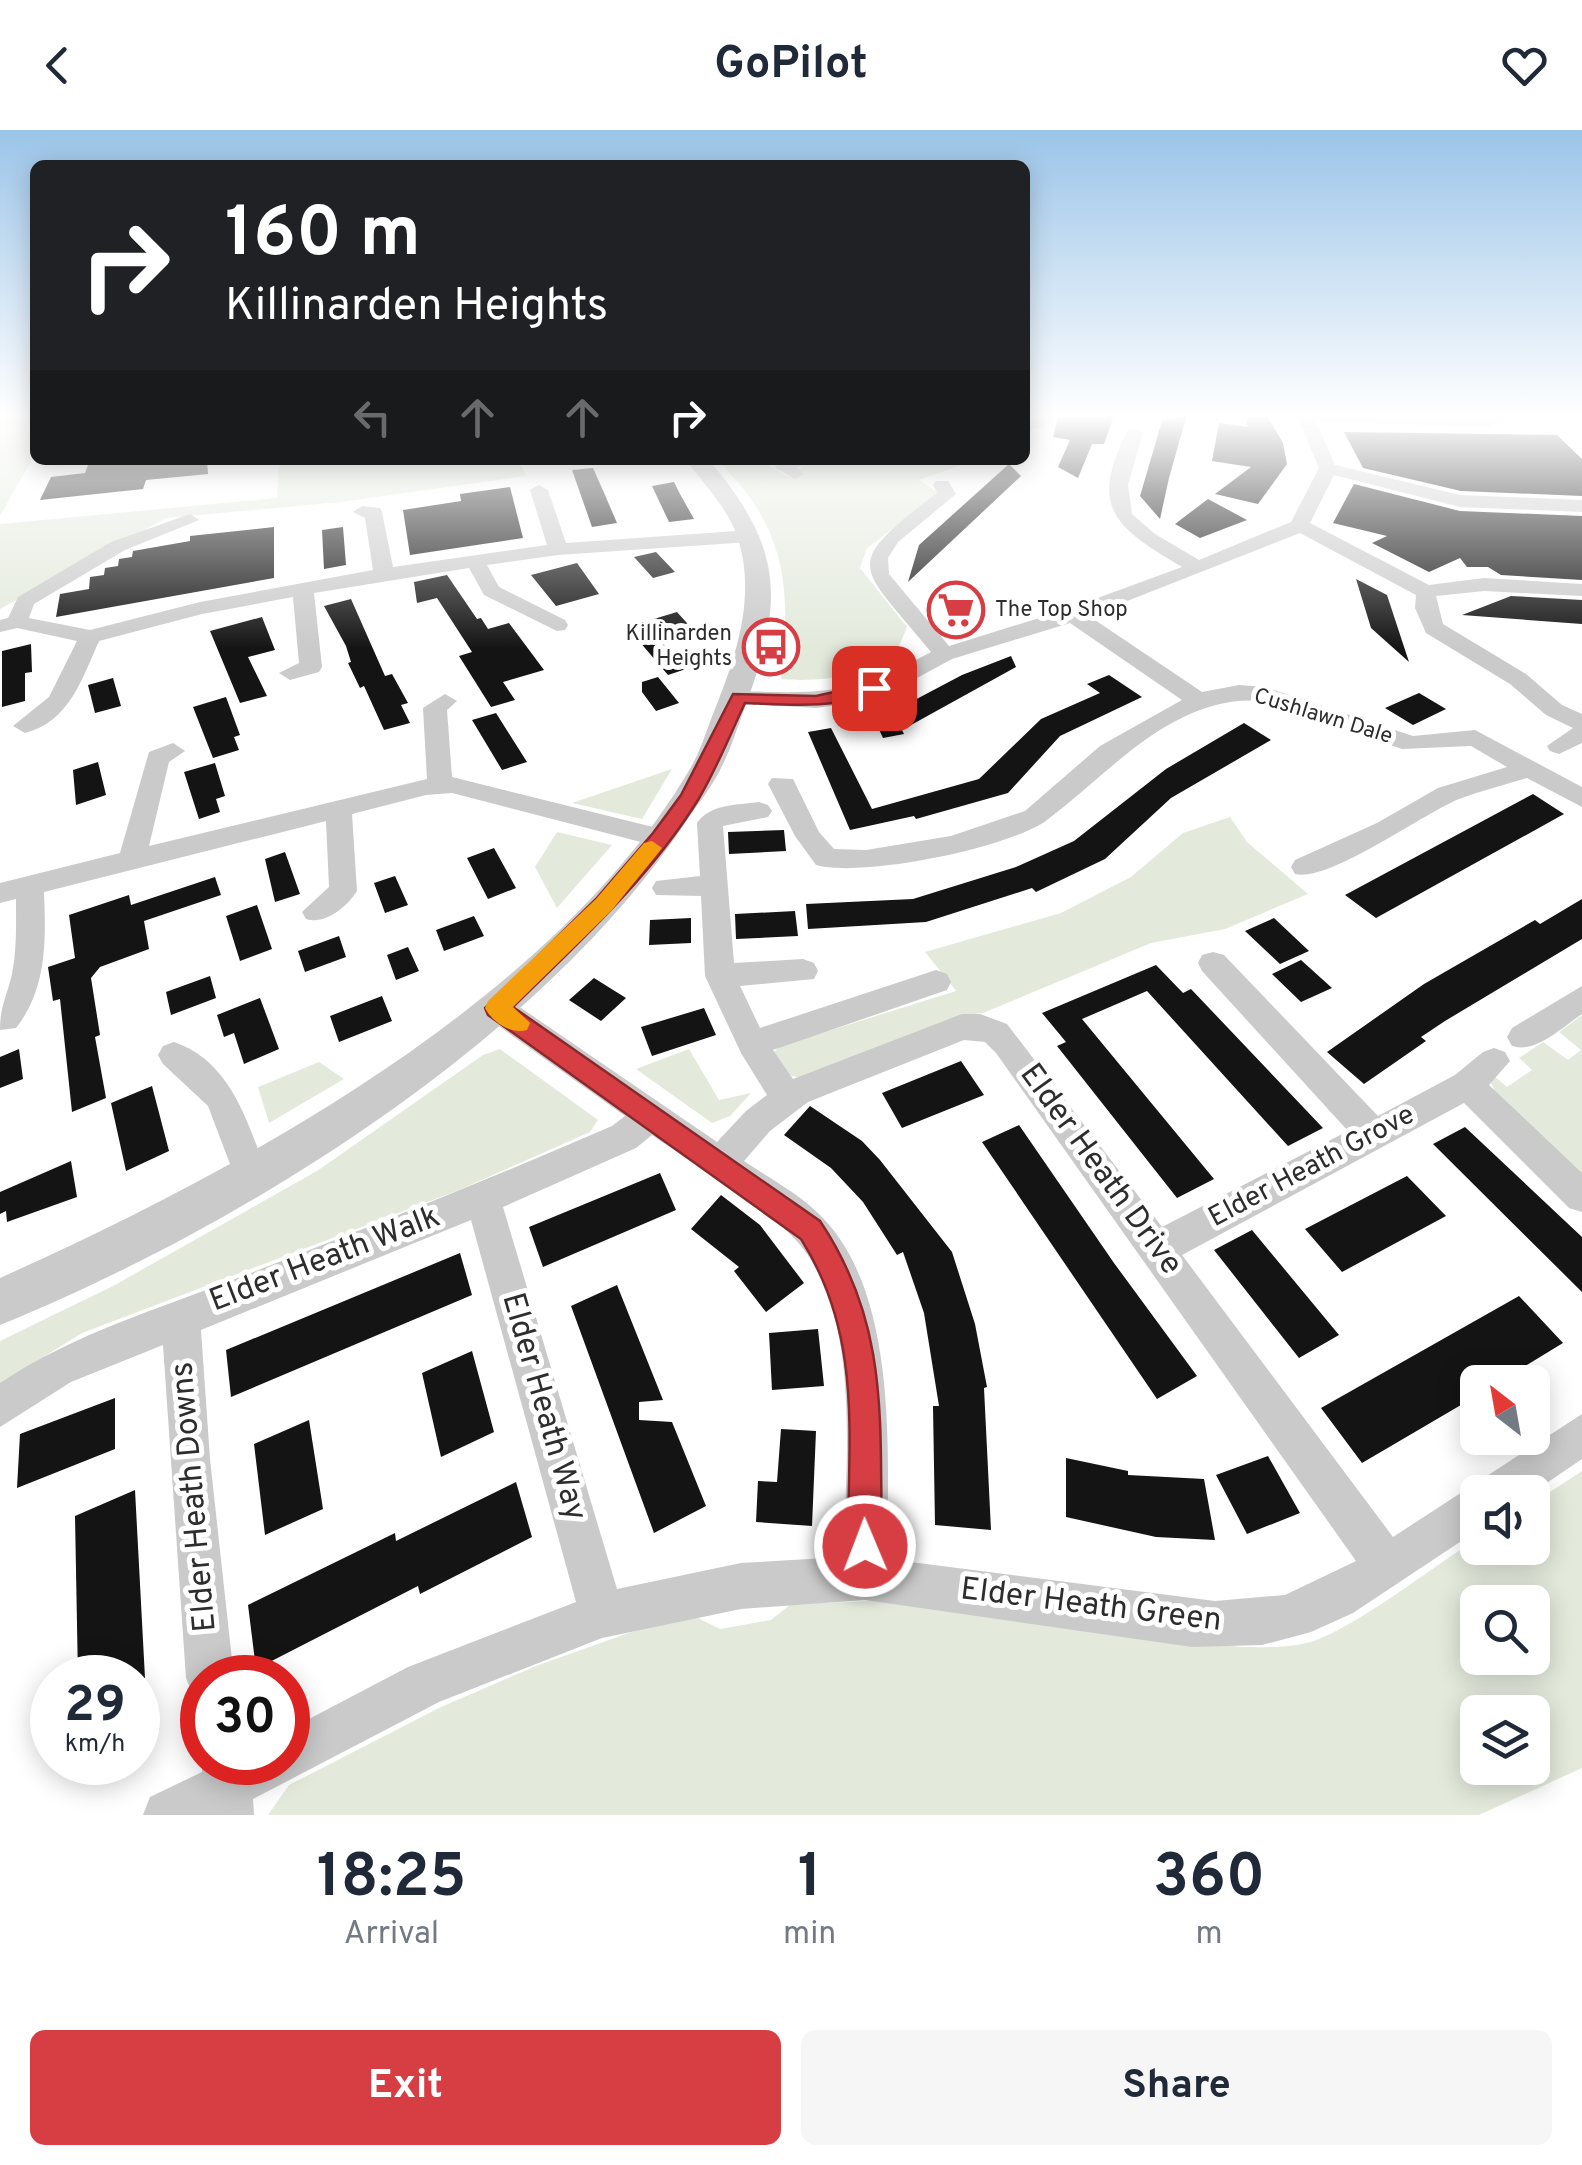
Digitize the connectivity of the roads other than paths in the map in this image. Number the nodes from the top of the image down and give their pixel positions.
1 (540, 492) edge
2 (724, 492) edge
3 (946, 492) edge
4 (1117, 492) edge
5 (1316, 492) edge
6 (1423, 492) edge
7 (1582, 506) edge
8 (362, 512) dead end
9 (190, 520) dead end
10 (1298, 526) junction
11 (750, 536) junction
12 (558, 549) junction
13 (476, 564) junction
14 (1194, 566) junction
15 (384, 574) junction
16 (303, 589) junction
17 (1582, 590) edge
18 (1426, 592) junction
19 (1074, 615) junction
20 (8, 624) edge
21 (557, 624) dead end
22 (90, 637) junction
23 (944, 654) junction
24 (290, 673) dead end
25 (739, 698) junction
26 (446, 700) dead end
27 (1198, 700) junction
28 (1582, 723) edge
29 (25, 726) dead end
30 (1582, 733) edge
31 (1559, 746) dead end
32 (173, 751) dead end
33 (1531, 768) junction
34 (781, 784) dead end
35 (440, 786) junction
36 (1582, 798) edge
37 (338, 809) junction
38 (759, 811) dead end
39 (660, 838) junction
40 (132, 860) junction
41 (1305, 867) dead end
42 (714, 885) junction
43 (30, 886) junction
44 (666, 888) dead end
45 (0, 893) edge
46 (316, 912) dead end
47 (1213, 963) dead end
48 (802, 971) dead end
49 (720, 976) junction
50 (936, 982) dead end
51 (1582, 998) edge
52 (496, 1008) junction
53 (4, 1019) dead end
54 (1524, 1037) dead end
55 (752, 1044) junction
56 (174, 1055) dead end
57 (1494, 1061) dead end
58 (1467, 1085) junction
59 (787, 1098) junction
60 (652, 1116) junction
61 (1374, 1136) junction
62 (720, 1164) junction
63 (250, 1174) junction
64 (1582, 1196) edge
65 (483, 1199) junction
66 (1158, 1249) junction
67 (0, 1302) edge
68 (181, 1316) junction
69 (0, 1407) edge
70 (1582, 1436) edge
71 (1522, 1475) edge
72 (1460, 1516) edge
73 (1388, 1566) junction
74 (865, 1578) junction
75 (602, 1615) junction
76 (208, 1655) edge
77 (310, 1744) edge
78 (228, 1788) edge
79 (168, 1815) edge

1 - 12 street
2 - 11 street
3 - 23 street
4 - 14 street
5 - 10 street
6 - 7 street
8 - 15 street
9 - 20 street
10 - 14 street
10 - 18 street
11 - 12 street
11 - 25 street
12 - 13 street
13 - 15 street
13 - 21 street
14 - 19 street
15 - 16 street
16 - 22 street
16 - 24 street
17 - 18 street
18 - 28 street
19 - 23 street
19 - 27 street
20 - 22 street
22 - 29 street
23 - 25 street
25 - 39 street
26 - 35 street
27 - 33 street, Cushlawn Dale
27 - 34 street
30 - 31 street
32 - 40 street
33 - 36 street, Cushlawn Dale
33 - 41 street
35 - 37 street
35 - 39 street
37 - 40 street
37 - 46 street
38 - 42 street
39 - 52 street
40 - 43 street
42 - 44 street
42 - 49 street
43 - 45 street
43 - 53 street
47 - 61 street
48 - 49 street
49 - 55 street
50 - 55 street
51 - 54 street
52 - 60 street
52 - 63 street
55 - 59 street
56 - 63 street
57 - 58 street, Elder Heath Grove
58 - 61 street, Elder Heath Grove
58 - 64 street
59 - 62 street, Elder Heath Drive
59 - 66 street, Elder Heath Drive
60 - 62 street
60 - 65 street, Elder Heath Walk
61 - 66 street, Elder Heath Grove
62 - 74 street
63 - 67 street
65 - 68 street, Elder Heath Walk
65 - 75 street, Elder Heath Way
66 - 73 street, Elder Heath Drive
68 - 69 street, Elder Heath Walk
68 - 76 street, Elder Heath Downs
70 - 71 street
72 - 73 street, Elder Heath Green
73 - 74 street, Elder Heath Green
74 - 75 street, Elder Heath Green
75 - 77 street, Elder Heath Green
78 - 79 street

